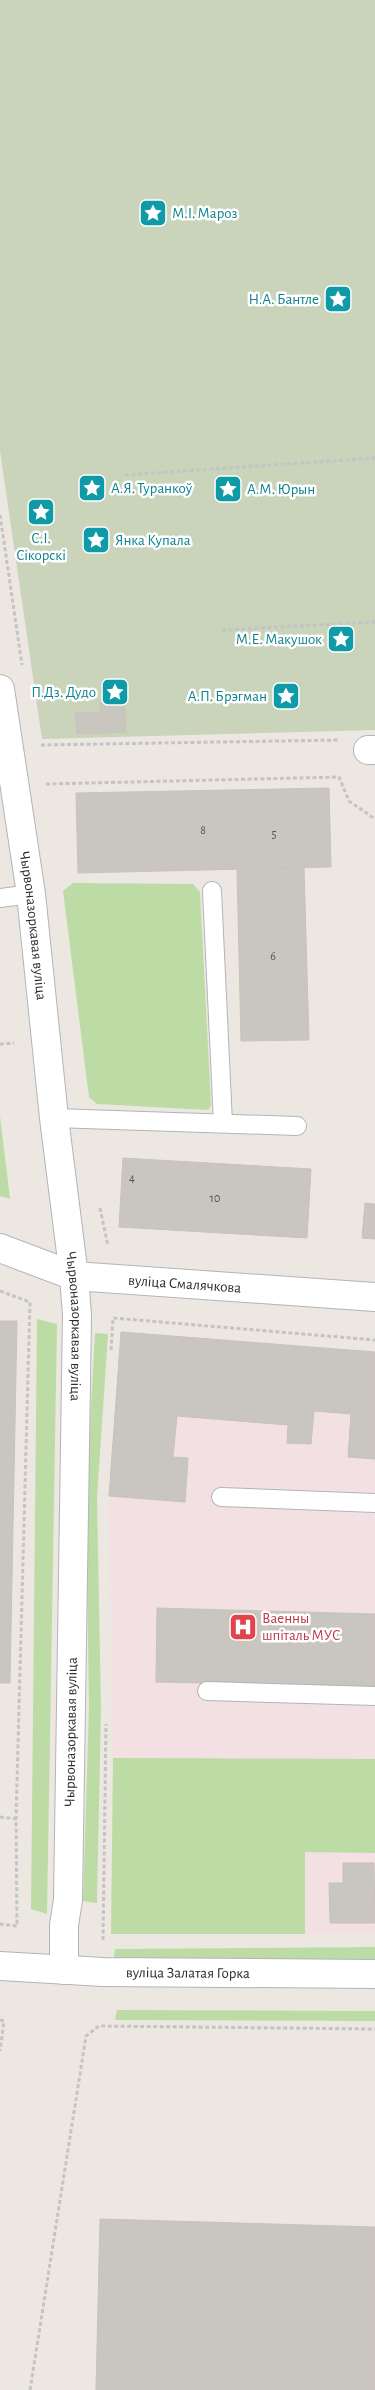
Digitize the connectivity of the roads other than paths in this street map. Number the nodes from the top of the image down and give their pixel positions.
1 (1, 703) edge
2 (212, 892) dead end
3 (31, 894) junction
4 (0, 898) edge
5 (54, 1118) junction
6 (223, 1123) junction
7 (297, 1126) dead end
8 (0, 1248) edge
9 (74, 1276) junction
10 (375, 1297) edge
11 (221, 1497) dead end
12 (375, 1503) edge
13 (207, 1691) dead end
14 (375, 1696) edge
15 (0, 1966) edge
16 (64, 1970) junction
17 (375, 1974) edge

1 - 3 street, Чырвоназоркавая вуліца
2 - 6 lane
3 - 4 lane
3 - 5 street, Чырвоназоркавая вуліца
5 - 6 lane
5 - 9 street, Чырвоназоркавая вуліца
6 - 7 lane
8 - 9 street, вуліца Смалячкова
9 - 10 street, вуліца Смалячкова
9 - 16 street, Чырвоназоркавая вуліца
11 - 12 lane
13 - 14 lane
15 - 16 street, вуліца Залатая Горка
16 - 17 street, вуліца Залатая Горка

